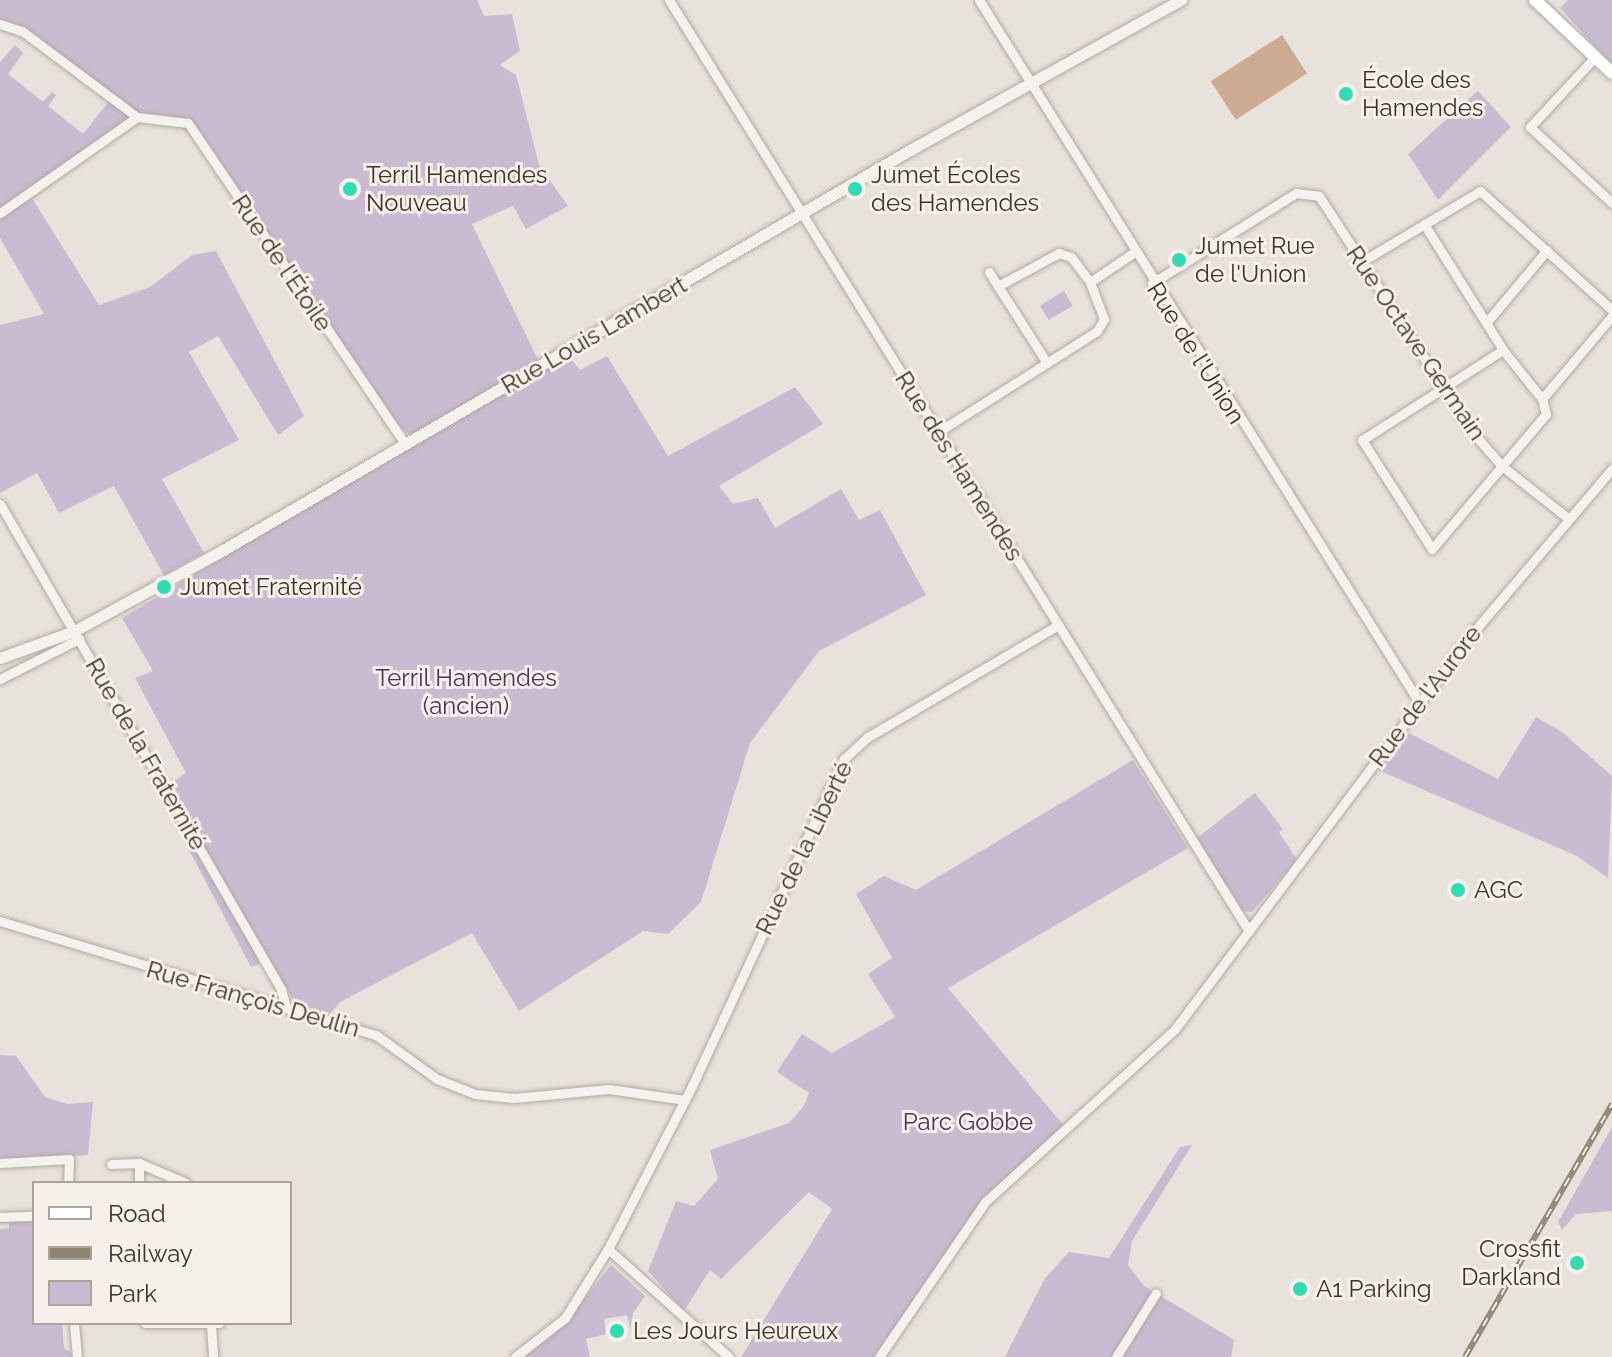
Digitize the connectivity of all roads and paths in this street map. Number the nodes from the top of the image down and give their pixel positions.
1 (669, 0) edge
2 (979, 0) edge
3 (1181, 0) edge
4 (1535, 0) edge
5 (0, 24) edge
6 (1595, 57) junction
7 (1612, 73) edge
8 (1028, 83) junction
9 (137, 117) junction
10 (1612, 203) edge
11 (0, 213) edge
12 (801, 215) junction
13 (1424, 224) junction
14 (1547, 250) junction
15 (1133, 253) junction
16 (1361, 262) junction
17 (989, 272) dead end
18 (1090, 282) junction
19 (1152, 283) junction
20 (998, 286) junction
21 (1612, 310) edge
22 (1612, 316) edge
23 (1486, 323) junction
24 (1503, 350) junction
25 (1047, 363) junction
26 (1441, 388) junction
27 (1542, 399) junction
28 (938, 432) junction
29 (405, 444) junction
30 (1502, 466) junction
31 (1612, 469) edge
32 (0, 504) edge
33 (1569, 519) junction
34 (1058, 625) junction
35 (77, 635) junction
36 (0, 658) edge
37 (0, 679) edge
38 (1419, 702) junction
39 (0, 921) edge
40 (1249, 931) junction
41 (286, 1008) junction
42 (685, 1100) junction
43 (0, 1163) edge
44 (139, 1163) junction
45 (111, 1164) dead end
46 (68, 1181) edge
47 (139, 1181) edge
48 (181, 1181) edge
49 (32, 1216) edge
50 (0, 1217) edge
51 (608, 1249) junction
52 (1156, 1293) dead end
53 (74, 1325) edge
54 (215, 1325) edge
55 (77, 1357) edge
56 (213, 1357) edge
57 (515, 1357) edge
58 (729, 1357) edge
59 (879, 1357) edge
60 (1116, 1357) edge

1 - 12 street, Rue des Hamendes
2 - 8 street, Rue de l'Union
3 - 8 street, Rue Louis Lambert
4 - 6 main road
5 - 9 street
6 - 7 main road
6 - 10 street
8 - 12 street, Rue Louis Lambert
8 - 15 street, Rue de l'Union
9 - 11 street
9 - 29 street, Rue de l'Étoile
12 - 28 street, Rue des Hamendes
12 - 29 street, Rue Louis Lambert
13 - 14 street
13 - 16 street
13 - 23 street
14 - 21 street
14 - 23 street
15 - 18 street
15 - 19 street, Rue de l'Union
16 - 19 street, Rue Octave Germain
16 - 26 street, Rue Octave Germain
17 - 20 street
18 - 20 street
18 - 25 street
19 - 38 street, Rue de l'Union
20 - 25 street
22 - 27 street
23 - 24 street
24 - 26 street
24 - 27 street
25 - 28 street
26 - 30 street, Rue Octave Germain
26 - 30 street
27 - 30 street
28 - 34 street, Rue des Hamendes
29 - 35 street, Rue Louis Lambert
30 - 33 street, Rue Octave Germain
31 - 33 street, Rue de l'Aurore
32 - 35 street, Rue de la Fraternité
33 - 38 street, Rue de l'Aurore
34 - 40 street, Rue des Hamendes
34 - 42 street, Rue de la Liberté
35 - 36 street, Rue Louis Lambert
35 - 37 street
35 - 41 street, Rue de la Fraternité
38 - 40 street, Rue de l'Aurore
39 - 41 street, Rue François Deulin
40 - 59 street, Rue de l'Aurore
41 - 42 street, Rue François Deulin
42 - 51 street, Rue de la Liberté
43 - 46 street
44 - 45 street
44 - 47 street
44 - 48 street
49 - 50 street
51 - 57 street
51 - 58 street
52 - 60 street
53 - 55 street
54 - 56 street

